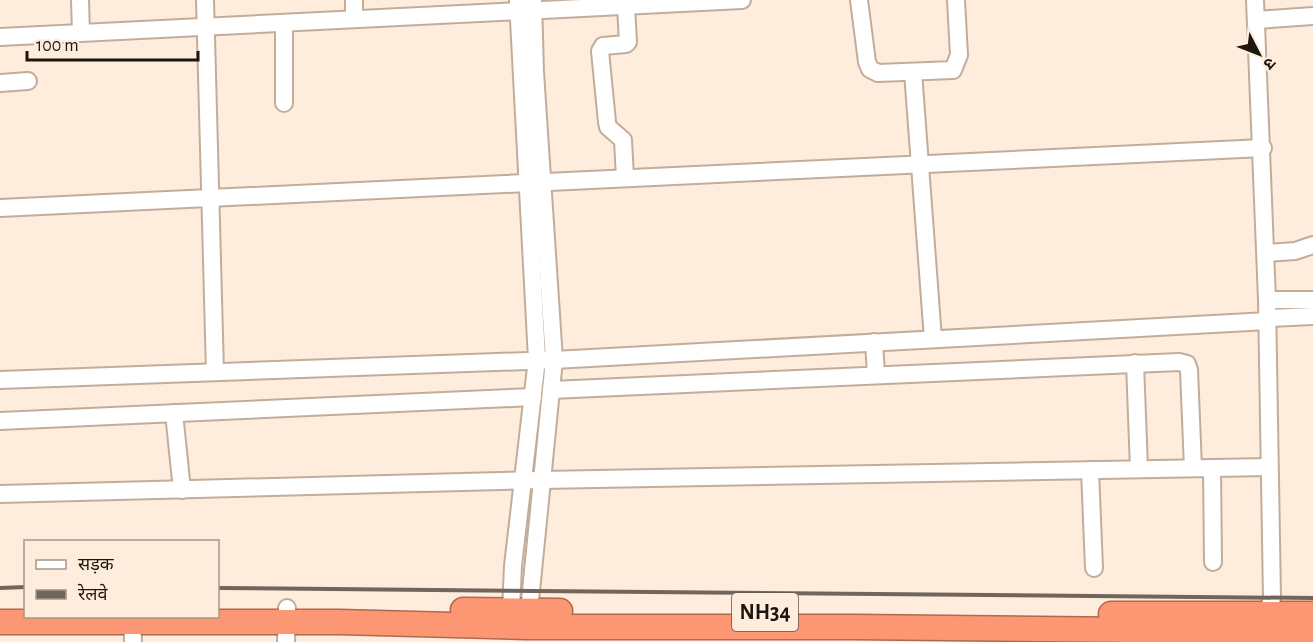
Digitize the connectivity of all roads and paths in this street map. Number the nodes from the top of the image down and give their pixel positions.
1 (80, 0) edge
2 (205, 0) edge
3 (354, 0) edge
4 (742, 0) edge
5 (859, 0) edge
6 (956, 0) edge
7 (1255, 0) edge
8 (526, 5) edge
9 (626, 6) junction
10 (1313, 16) edge
11 (354, 19) junction
12 (1256, 20) junction
13 (284, 24) junction
14 (206, 27) junction
15 (81, 33) junction
16 (0, 37) edge
17 (913, 72) junction
18 (28, 81) dead end
19 (0, 83) edge
20 (284, 103) dead end
21 (1263, 147) junction
22 (920, 162) junction
23 (625, 178) junction
24 (535, 182) junction
25 (209, 198) junction
26 (0, 208) edge
27 (1313, 245) edge
28 (1266, 254) junction
29 (1267, 300) junction
30 (1313, 300) edge
31 (1313, 316) edge
32 (1268, 320) junction
33 (933, 339) junction
34 (874, 342) junction
35 (546, 360) junction
36 (1135, 363) junction
37 (215, 372) junction
38 (876, 375) junction
39 (0, 380) edge
40 (551, 390) junction
41 (533, 397) junction
42 (174, 413) junction
43 (0, 421) edge
44 (1269, 466) junction
45 (1193, 468) junction
46 (1212, 468) junction
47 (1139, 469) junction
48 (1090, 470) junction
49 (541, 480) junction
50 (523, 481) junction
51 (182, 490) junction
52 (0, 495) edge
53 (1213, 562) dead end
54 (1094, 568) dead end
55 (0, 607) edge
56 (24, 607) edge
57 (219, 607) edge
58 (1313, 614) edge
59 (886, 620) junction
60 (0, 622) edge
61 (286, 624) edge
62 (132, 627) edge
63 (518, 627) edge
64 (1276, 628) edge
65 (1313, 632) edge
66 (722, 635) edge
67 (1224, 637) edge

1 - 15 street
2 - 14 street
3 - 11 street
4 - 9 street
5 - 17 street
6 - 17 street
7 - 12 street
8 - 9 street
8 - 11 street
8 - 24 street
9 - 23 street
10 - 12 street
11 - 13 street
12 - 21 street
13 - 14 street
13 - 20 street
14 - 15 street
14 - 25 street
15 - 16 street
17 - 22 street
18 - 19 street
21 - 22 street
21 - 28 street
22 - 23 street
22 - 33 street
23 - 24 street
24 - 25 street
24 - 35 street
25 - 26 street
25 - 37 street
27 - 28 street
28 - 29 street
29 - 30 street
29 - 32 street
31 - 32 street
32 - 33 street
32 - 44 street
33 - 34 street
34 - 35 street
34 - 38 street
35 - 37 street
35 - 40 street
35 - 41 street
36 - 38 street
36 - 45 street
36 - 47 street
37 - 39 street
38 - 40 street
40 - 49 street
41 - 42 street
41 - 50 street
42 - 43 street
42 - 51 street
44 - 46 street
44 - 64 street
45 - 46 street
45 - 47 street
46 - 53 street
47 - 48 street
48 - 49 street
48 - 54 street
49 - 50 street
49 - 63 street
50 - 51 street
50 - 63 street
51 - 52 street
55 - 56 highway
57 - 61 highway, NH34
58 - 64 highway, NH34
59 - 63 highway, NH34
59 - 64 highway, NH34
59 - 66 highway, NH34
59 - 67 highway, NH34
60 - 62 highway, NH34
61 - 62 highway, NH34
61 - 63 highway, NH34
63 - 66 highway, NH34
64 - 65 highway
64 - 67 highway, NH34

